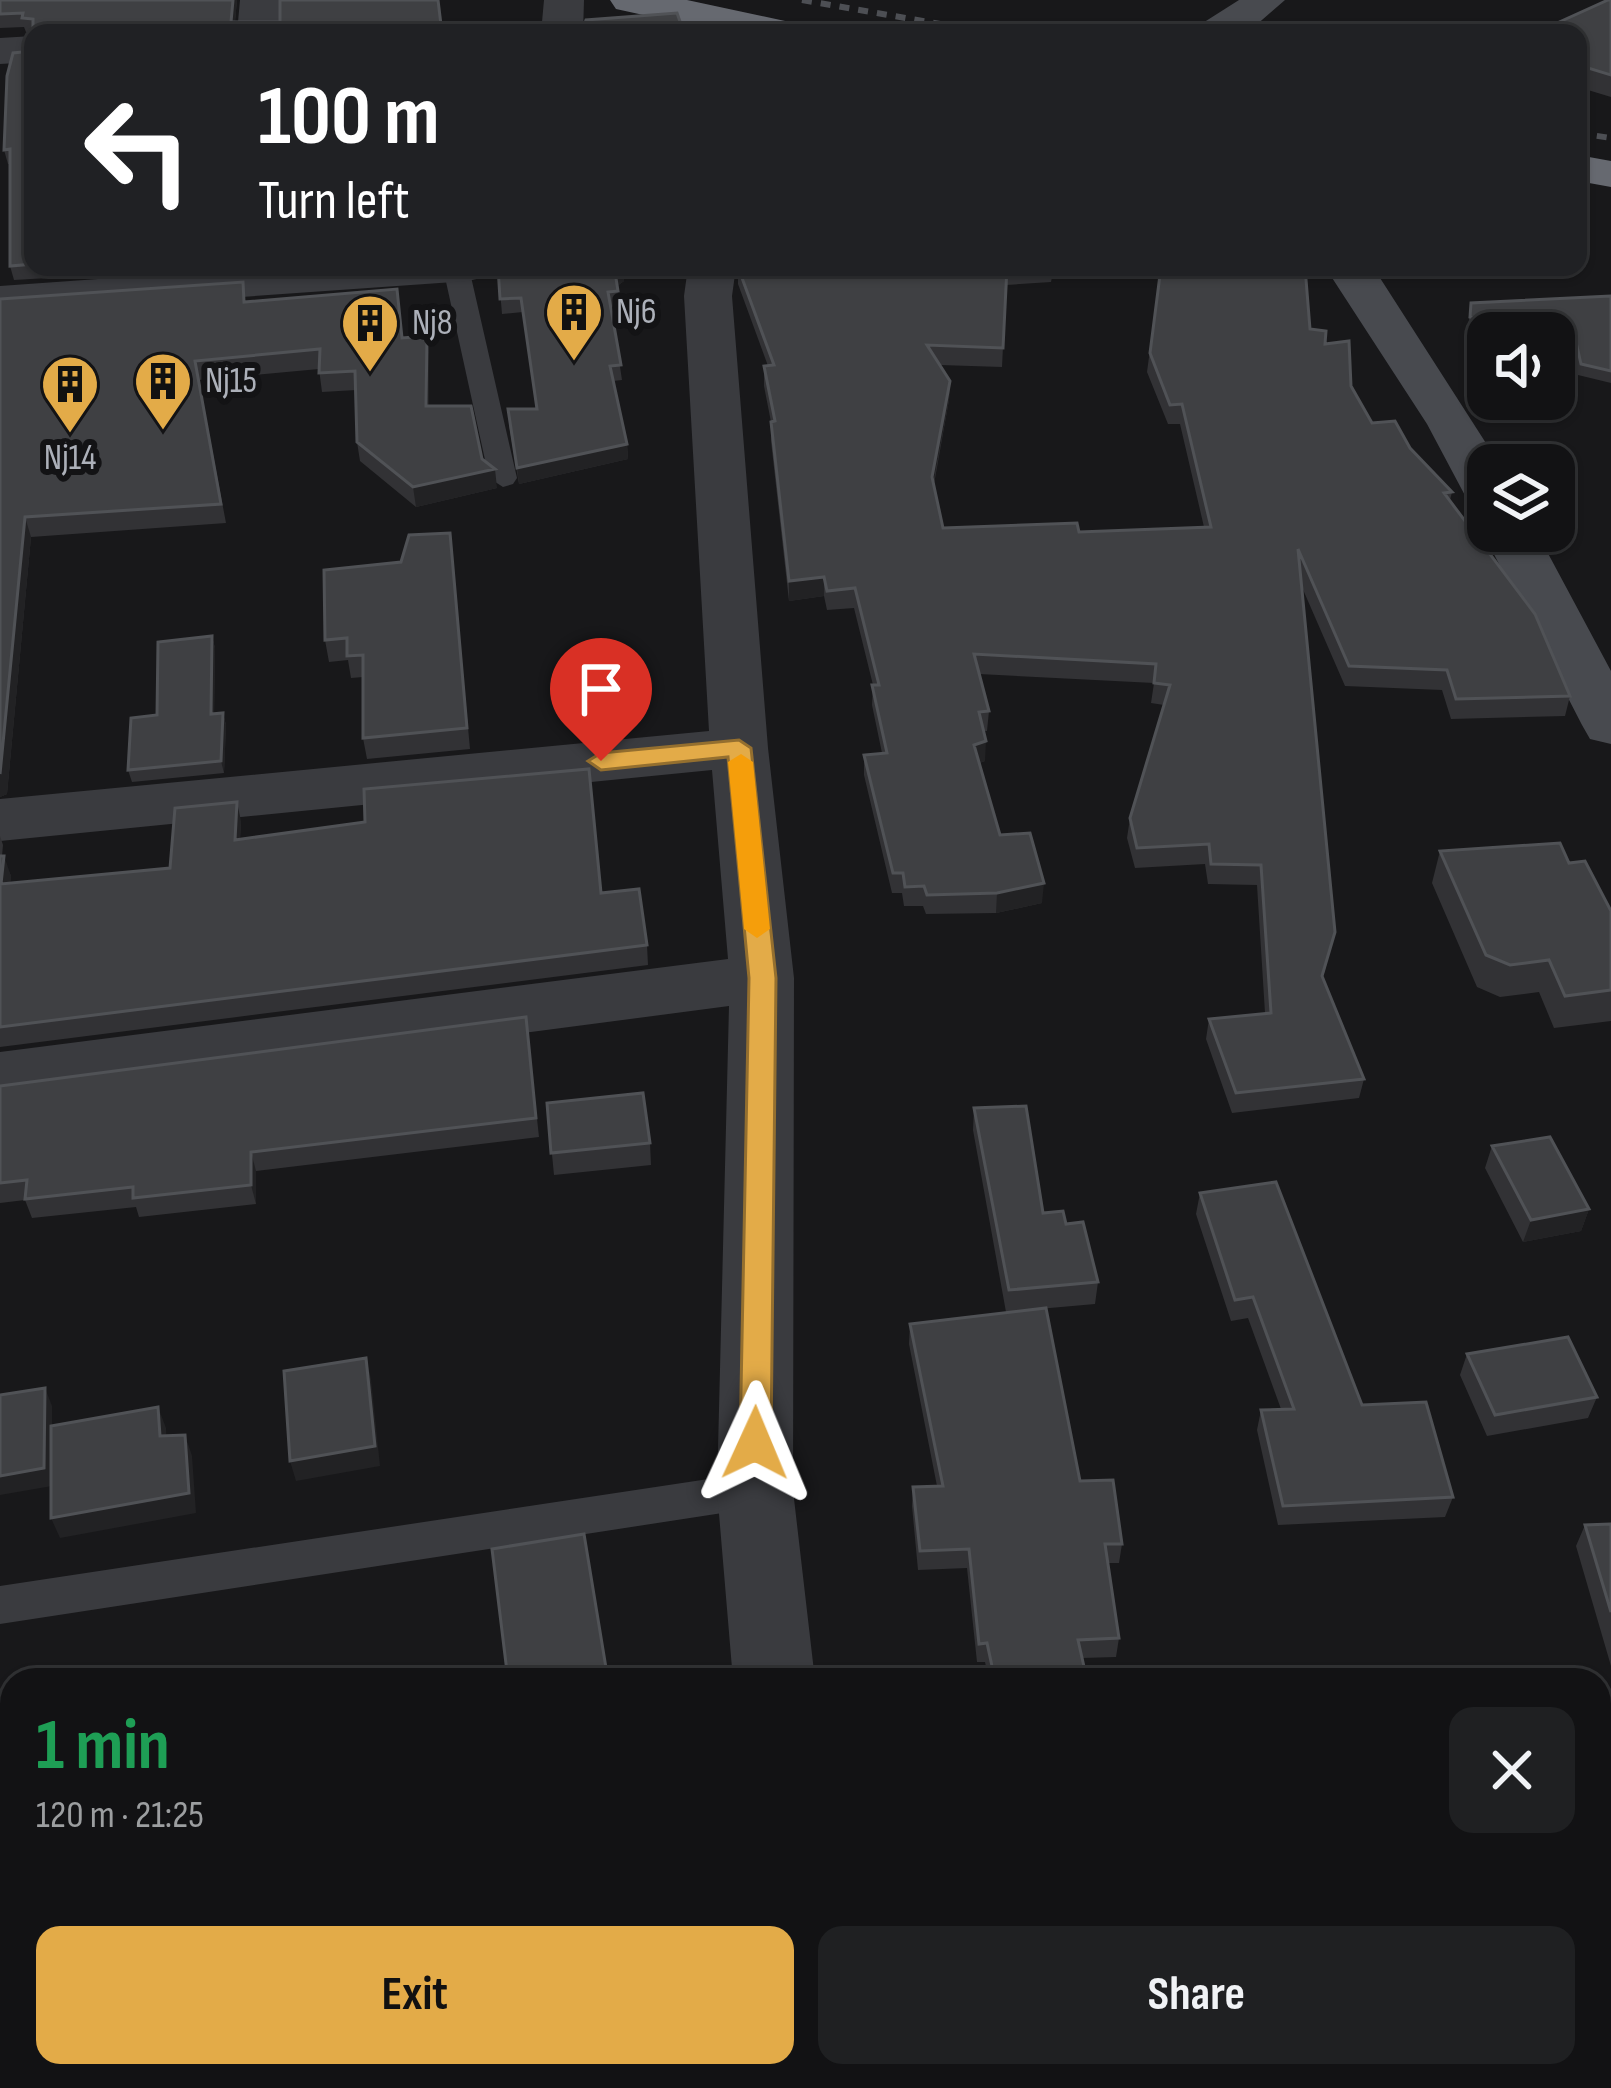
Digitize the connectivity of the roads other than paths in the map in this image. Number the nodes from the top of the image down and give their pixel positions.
1 (629, 0) edge
2 (1265, 0) edge
3 (742, 24) edge
4 (1233, 24) edge
5 (342, 276) edge
6 (458, 276) edge
7 (711, 276) edge
8 (1355, 276) edge
9 (0, 300) edge
10 (1467, 452) edge
11 (503, 478) dead end
12 (1520, 552) edge
13 (1611, 725) edge
14 (739, 748) junction
15 (0, 820) edge
16 (762, 978) junction
17 (0, 1076) edge
18 (754, 1490) junction
19 (0, 1605) edge
20 (773, 1668) edge

1 - 3 highway
2 - 4 street
5 - 9 street
6 - 11 lane
7 - 14 street
8 - 10 street
12 - 13 street
14 - 15 street
14 - 16 street
16 - 17 street
16 - 18 street
18 - 19 lane
18 - 20 street

